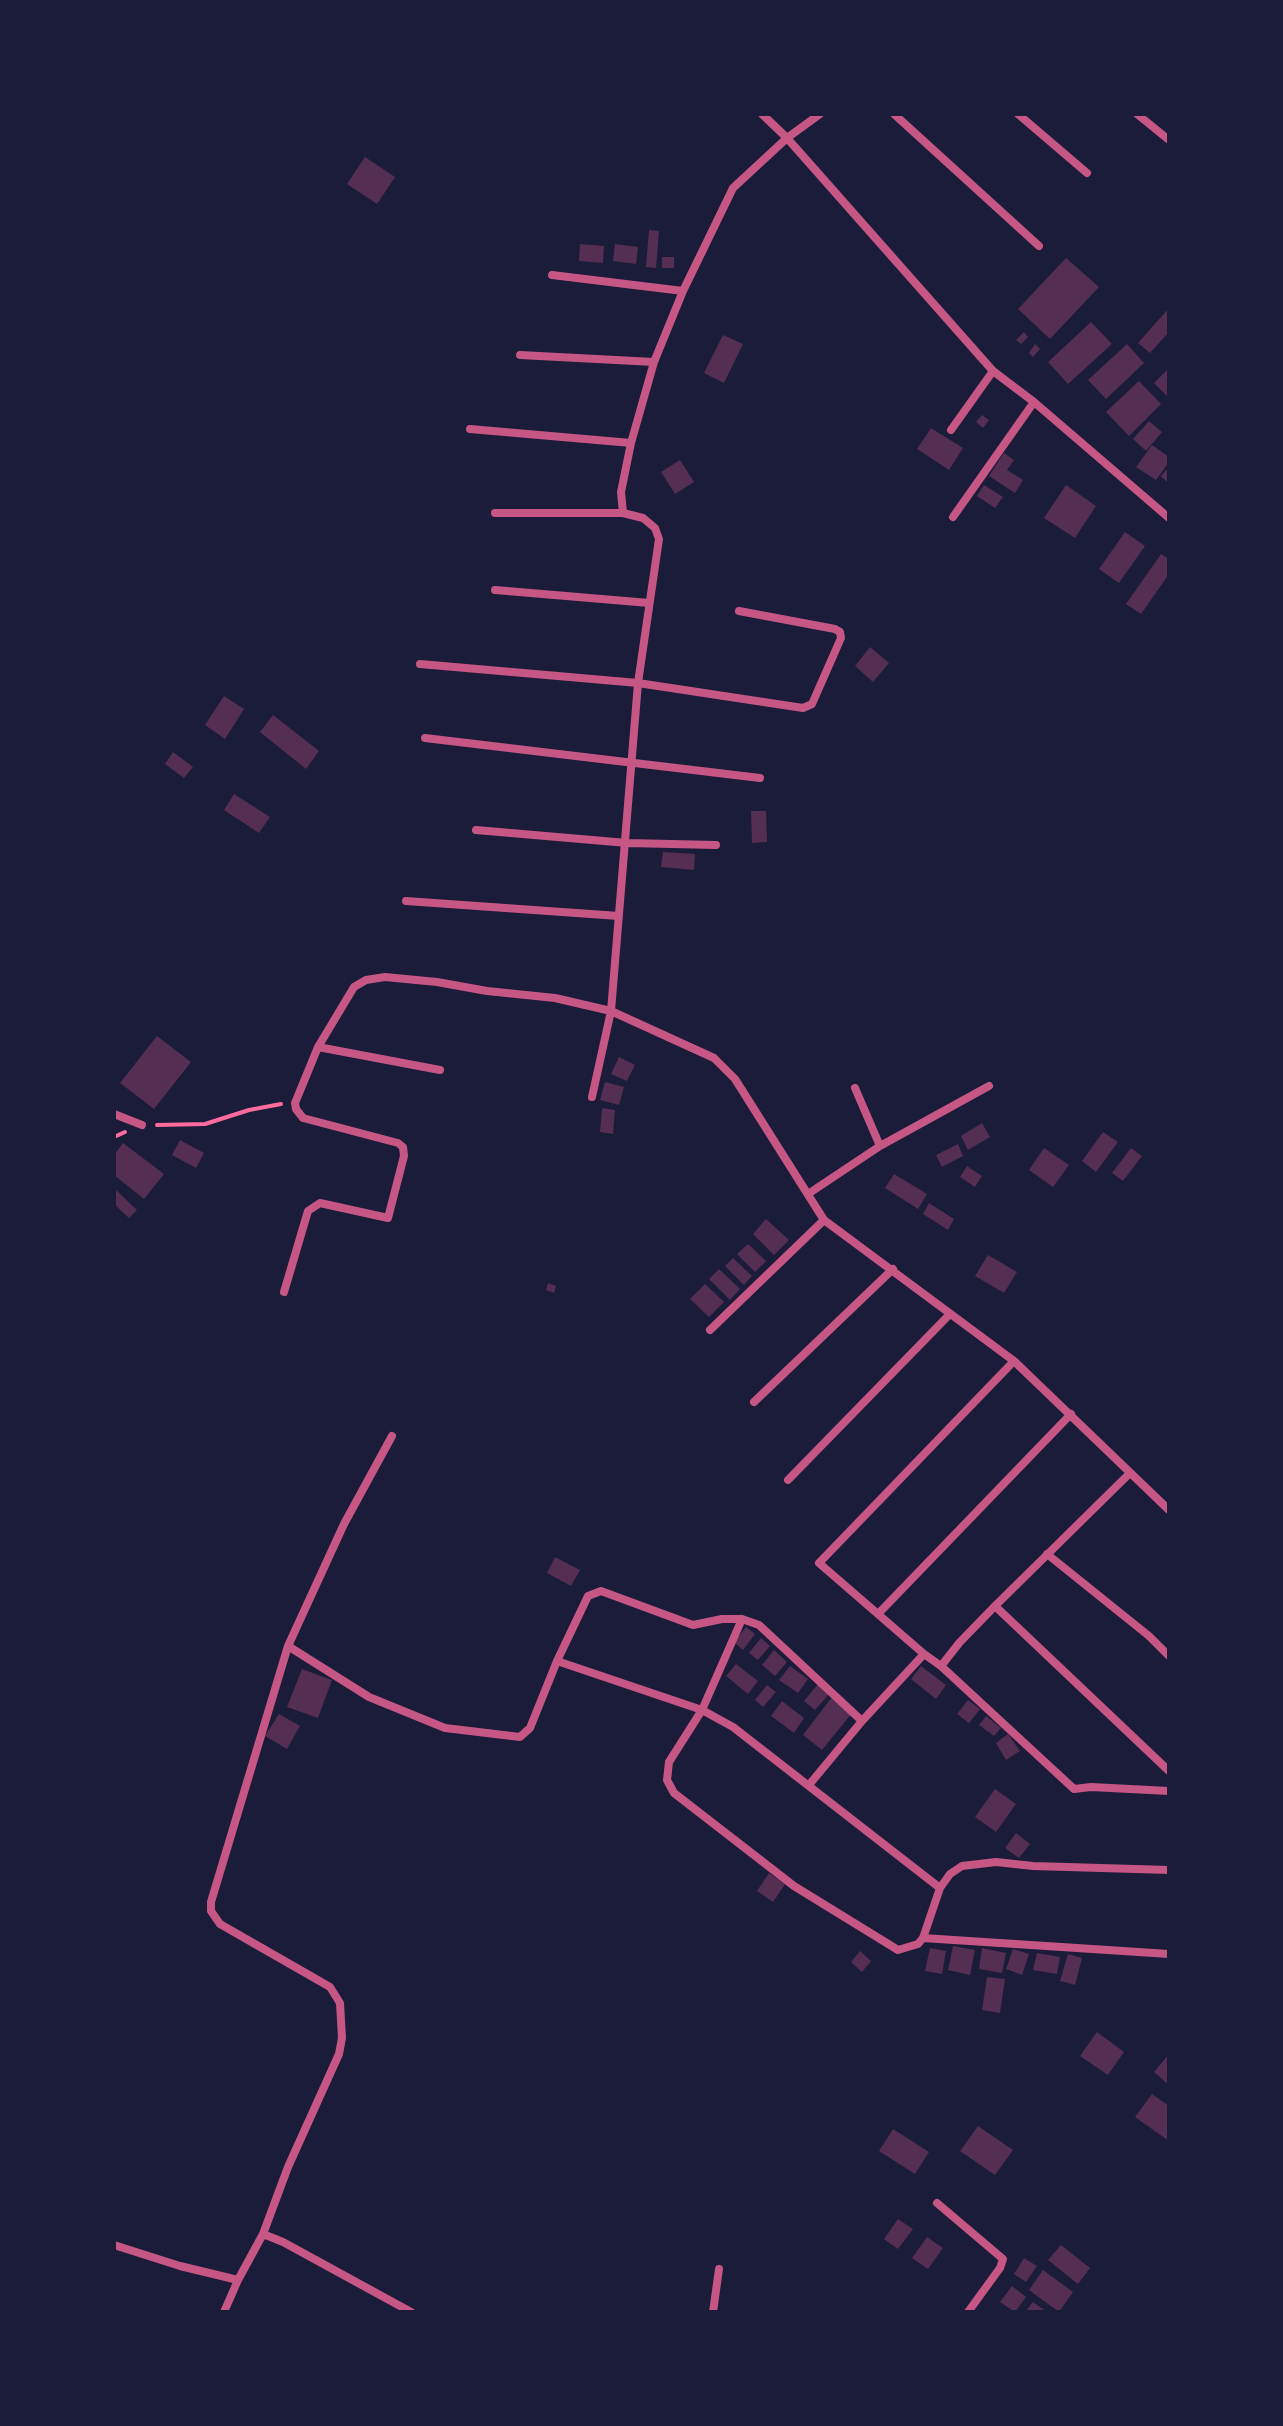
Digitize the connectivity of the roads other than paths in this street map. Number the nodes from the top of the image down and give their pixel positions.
1 (762, 114) edge
2 (820, 114) edge
3 (894, 114) edge
4 (1018, 114) edge
5 (1137, 114) edge
6 (787, 138) junction
7 (1169, 140) edge
8 (1087, 173) dead end
9 (1039, 246) dead end
10 (552, 275) dead end
11 (683, 291) junction
12 (520, 355) dead end
13 (654, 362) junction
14 (993, 371) junction
15 (1034, 402) junction
16 (470, 429) dead end
17 (951, 430) dead end
18 (631, 443) junction
19 (495, 513) dead end
20 (623, 513) junction
21 (1168, 515) edge
22 (953, 517) dead end
23 (495, 590) dead end
24 (649, 603) junction
25 (739, 611) dead end
26 (420, 664) dead end
27 (638, 683) junction
28 (425, 738) dead end
29 (632, 762) junction
30 (760, 778) dead end
31 (476, 830) dead end
32 (627, 843) junction
33 (716, 845) dead end
34 (406, 901) dead end
35 (619, 916) junction
36 (611, 1011) junction
37 (318, 1047) junction
38 (440, 1070) dead end
39 (989, 1086) dead end
40 (855, 1088) dead end
41 (592, 1097) dead end
42 (114, 1114) edge
43 (142, 1125) road end
44 (880, 1146) junction
45 (808, 1194) junction
46 (824, 1220) junction
47 (893, 1269) junction
48 (284, 1292) dead end
49 (949, 1315) junction
50 (710, 1330) dead end
51 (1014, 1361) junction
52 (754, 1402) dead end
53 (1071, 1414) junction
54 (392, 1436) dead end
55 (1130, 1473) junction
56 (788, 1480) dead end
57 (1169, 1510) edge
58 (1047, 1554) junction
59 (995, 1606) junction
60 (878, 1614) junction
61 (742, 1619) junction
62 (288, 1646) junction
63 (924, 1654) junction
64 (1169, 1656) edge
65 (557, 1661) junction
66 (941, 1666) junction
67 (702, 1710) junction
68 (862, 1721) junction
69 (1169, 1771) edge
70 (809, 1785) junction
71 (1169, 1791) edge
72 (1169, 1870) edge
73 (940, 1888) junction
74 (923, 1938) junction
75 (1169, 1954) edge
76 (937, 2203) dead end
77 (263, 2234) junction
78 (114, 2245) edge
79 (719, 2269) dead end
80 (238, 2280) junction
81 (224, 2312) edge
82 (411, 2312) edge
83 (713, 2312) edge
84 (968, 2312) edge

1 - 6 street
2 - 6 street
3 - 9 street
4 - 8 street
5 - 7 street
6 - 11 street
6 - 14 street
10 - 11 street
11 - 13 street
12 - 13 street
13 - 18 street
14 - 15 street
14 - 17 street
15 - 21 street
15 - 22 street
16 - 18 street
18 - 20 street
19 - 20 street
20 - 24 street
23 - 24 street
24 - 27 street
25 - 27 street
26 - 27 street
27 - 29 street
28 - 29 street
29 - 30 street
29 - 32 street
31 - 32 street
32 - 33 street
32 - 35 street
34 - 35 street
35 - 36 street
36 - 37 street
36 - 41 street
36 - 45 street
37 - 38 street
37 - 48 street
39 - 44 street
40 - 44 street
42 - 43 street
44 - 45 street
45 - 46 street
46 - 47 street
46 - 50 street
47 - 49 street
47 - 52 street
49 - 51 street
49 - 56 street
51 - 53 street
51 - 60 street
53 - 55 street
53 - 60 street
54 - 62 street
55 - 57 street
55 - 58 street
58 - 59 street
58 - 64 street
59 - 66 street
59 - 69 street
60 - 63 street
61 - 65 street
61 - 67 street
61 - 68 street
62 - 65 street
62 - 77 street
63 - 66 street
63 - 68 street
65 - 67 street
66 - 71 street
67 - 70 street
67 - 74 street
68 - 70 street
70 - 73 street
72 - 73 street
73 - 74 street
74 - 75 street
76 - 84 street
77 - 80 street
77 - 82 street
78 - 80 street
79 - 83 street
80 - 81 street

